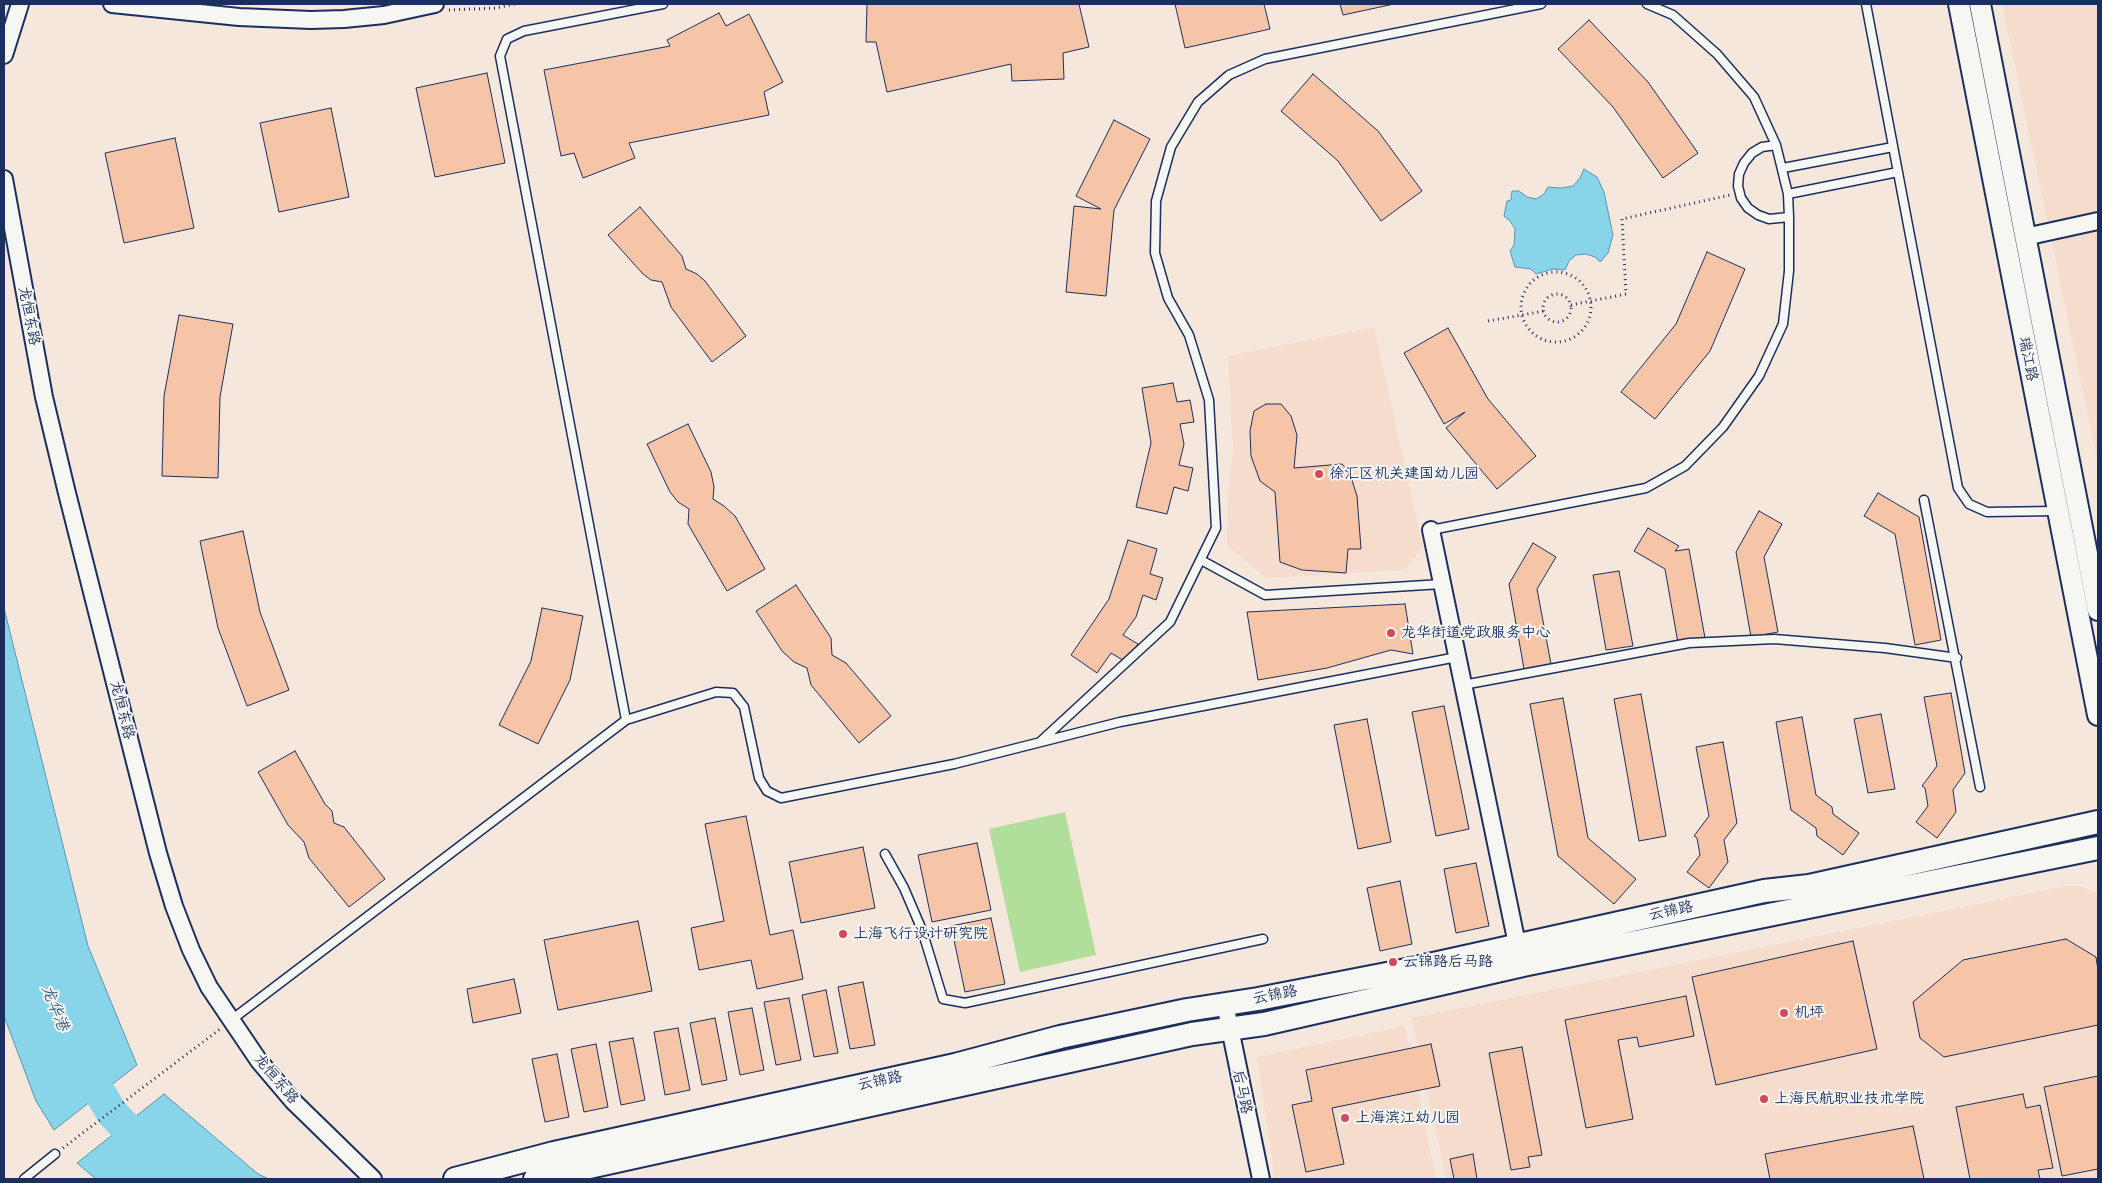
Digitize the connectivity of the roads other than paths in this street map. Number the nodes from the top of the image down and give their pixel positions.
1 (20, 4) edge
2 (112, 4) edge
3 (435, 4) edge
4 (662, 4) edge
5 (1541, 4) edge
6 (1647, 4) edge
7 (1866, 4) edge
8 (1959, 4) edge
9 (1980, 4) edge
10 (4, 55) edge
11 (1776, 145) junction
12 (1893, 147) junction
13 (1782, 168) junction
14 (1898, 172) junction
15 (4, 179) edge
16 (1788, 194) junction
17 (1789, 217) junction
18 (2098, 221) edge
19 (2025, 236) junction
20 (1924, 500) dead end
21 (2058, 512) junction
22 (1431, 530) joint
23 (1201, 560) junction
24 (1442, 584) junction
25 (2098, 610) edge
26 (1457, 657) junction
27 (1956, 658) junction
28 (1463, 685) junction
29 (2098, 715) edge
30 (626, 720) junction
31 (1038, 744) junction
32 (1980, 787) dead end
33 (2098, 822) edge
34 (2098, 848) edge
35 (885, 854) dead end
36 (1263, 938) dead end
37 (1517, 944) junction
38 (1225, 1004) junction
39 (230, 1021) junction
40 (1230, 1029) junction
41 (55, 1154) road end
42 (24, 1179) edge
43 (373, 1179) edge
44 (455, 1179) edge
45 (535, 1179) edge
46 (1261, 1179) edge

1 - 10 street
2 - 3 street
4 - 30 lane
5 - 23 lane
6 - 11 lane
7 - 12 lane
8 - 21 street, 瑞江路
9 - 19 street, 瑞江路
11 - 13 lane
11 - 17 lane
12 - 13 lane
12 - 14 lane
13 - 16 lane
14 - 16 lane
14 - 21 lane
15 - 39 street, 龙恒东路
16 - 17 lane
17 - 22 lane
18 - 19 street
19 - 25 street, 瑞江路
20 - 27 lane
21 - 29 street, 瑞江路
22 - 24 street
23 - 24 lane
23 - 31 lane
24 - 26 street
26 - 28 street
26 - 31 lane
27 - 28 lane
27 - 32 lane
28 - 37 street
30 - 31 lane
30 - 39 lane
33 - 37 main road, 云锦路
34 - 40 main road, 云锦路
35 - 36 lane
37 - 38 main road, 云锦路
38 - 40 street, 后马路
38 - 44 main road, 云锦路
39 - 43 street, 龙恒东路
40 - 45 main road, 云锦路
40 - 46 street, 后马路
41 - 42 lane

